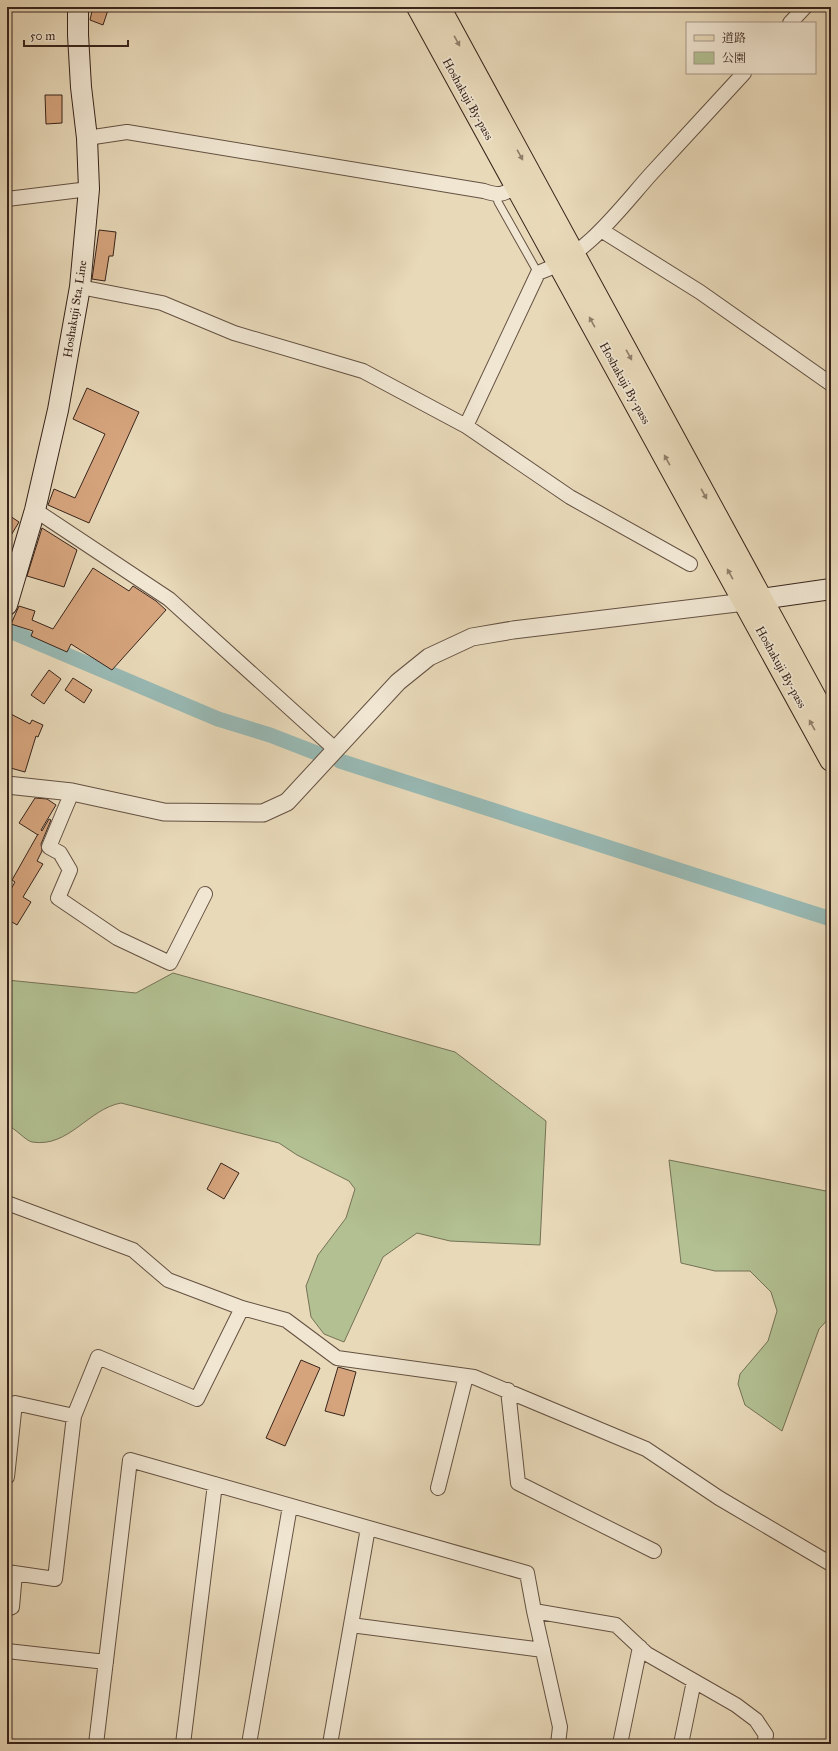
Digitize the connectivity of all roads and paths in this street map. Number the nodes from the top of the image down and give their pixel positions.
1 (78, 7) edge
2 (418, 7) edge
3 (438, 7) edge
4 (805, 7) edge
5 (791, 22) edge
6 (743, 74) edge
7 (87, 138) junction
8 (516, 187) junction
9 (89, 189) junction
10 (496, 195) junction
11 (7, 199) edge
12 (601, 230) junction
13 (567, 259) junction
14 (538, 273) junction
15 (80, 287) junction
16 (831, 384) edge
17 (466, 426) junction
18 (35, 510) junction
19 (690, 564) dead end
20 (831, 589) edge
21 (753, 601) junction
22 (7, 605) edge
23 (831, 728) edge
24 (335, 749) junction
25 (831, 760) edge
26 (7, 786) edge
27 (72, 792) junction
28 (205, 894) dead end
29 (7, 1203) edge
30 (242, 1308) junction
31 (466, 1376) junction
32 (508, 1390) junction
33 (74, 1416) junction
34 (7, 1476) edge
35 (215, 1484) junction
36 (438, 1488) dead end
37 (290, 1506) junction
38 (368, 1528) junction
39 (654, 1551) dead end
40 (831, 1564) edge
41 (11, 1572) edge
42 (7, 1609) edge
43 (534, 1611) junction
44 (351, 1625) junction
45 (640, 1647) junction
46 (543, 1650) junction
47 (7, 1651) edge
48 (106, 1662) junction
49 (694, 1681) junction
50 (96, 1744) edge
51 (183, 1744) edge
52 (249, 1744) edge
53 (330, 1744) edge
54 (558, 1744) edge
55 (620, 1744) edge
56 (681, 1744) edge
57 (764, 1744) edge

1 - 7 main road, Hoshakuji Sta. Line
2 - 8 main road, Hoshakuji By-pass
3 -> 13 main road, Hoshakuji By-pass
4 - 5 street
6 - 12 street
7 - 9 main road, Hoshakuji Sta. Line
7 - 10 street
8 - 10 street
8 - 13 main road, Hoshakuji By-pass
9 - 11 street
9 - 15 main road, Hoshakuji Sta. Line
10 - 14 lane
12 - 13 street
12 - 16 street
13 - 14 street
13 - 21 main road, Hoshakuji By-pass
14 - 17 street
15 - 17 street
15 - 18 main road, Hoshakuji Sta. Line
17 - 19 street
18 - 22 main road, Hoshakuji Sta. Line
18 - 24 street
20 - 21 main road
21 - 23 main road, Hoshakuji By-pass
21 - 24 street
25 -> 21 main road, Hoshakuji By-pass
24 - 27 street
26 - 27 street
27 - 28 street
29 - 30 street
30 - 31 street
30 - 33 street
31 - 32 street
31 - 36 street
32 - 39 street
32 - 40 street
33 - 34 street
33 - 41 street
35 - 37 street
35 - 48 street
35 - 51 street
37 - 38 street
37 - 52 street
38 - 43 street
38 - 44 street
41 - 42 street
43 - 45 street
43 - 46 street
44 - 46 street
44 - 53 street
45 - 49 street
45 - 55 street
46 - 54 street
47 - 48 street
48 - 50 street
49 - 56 street
49 - 57 street

